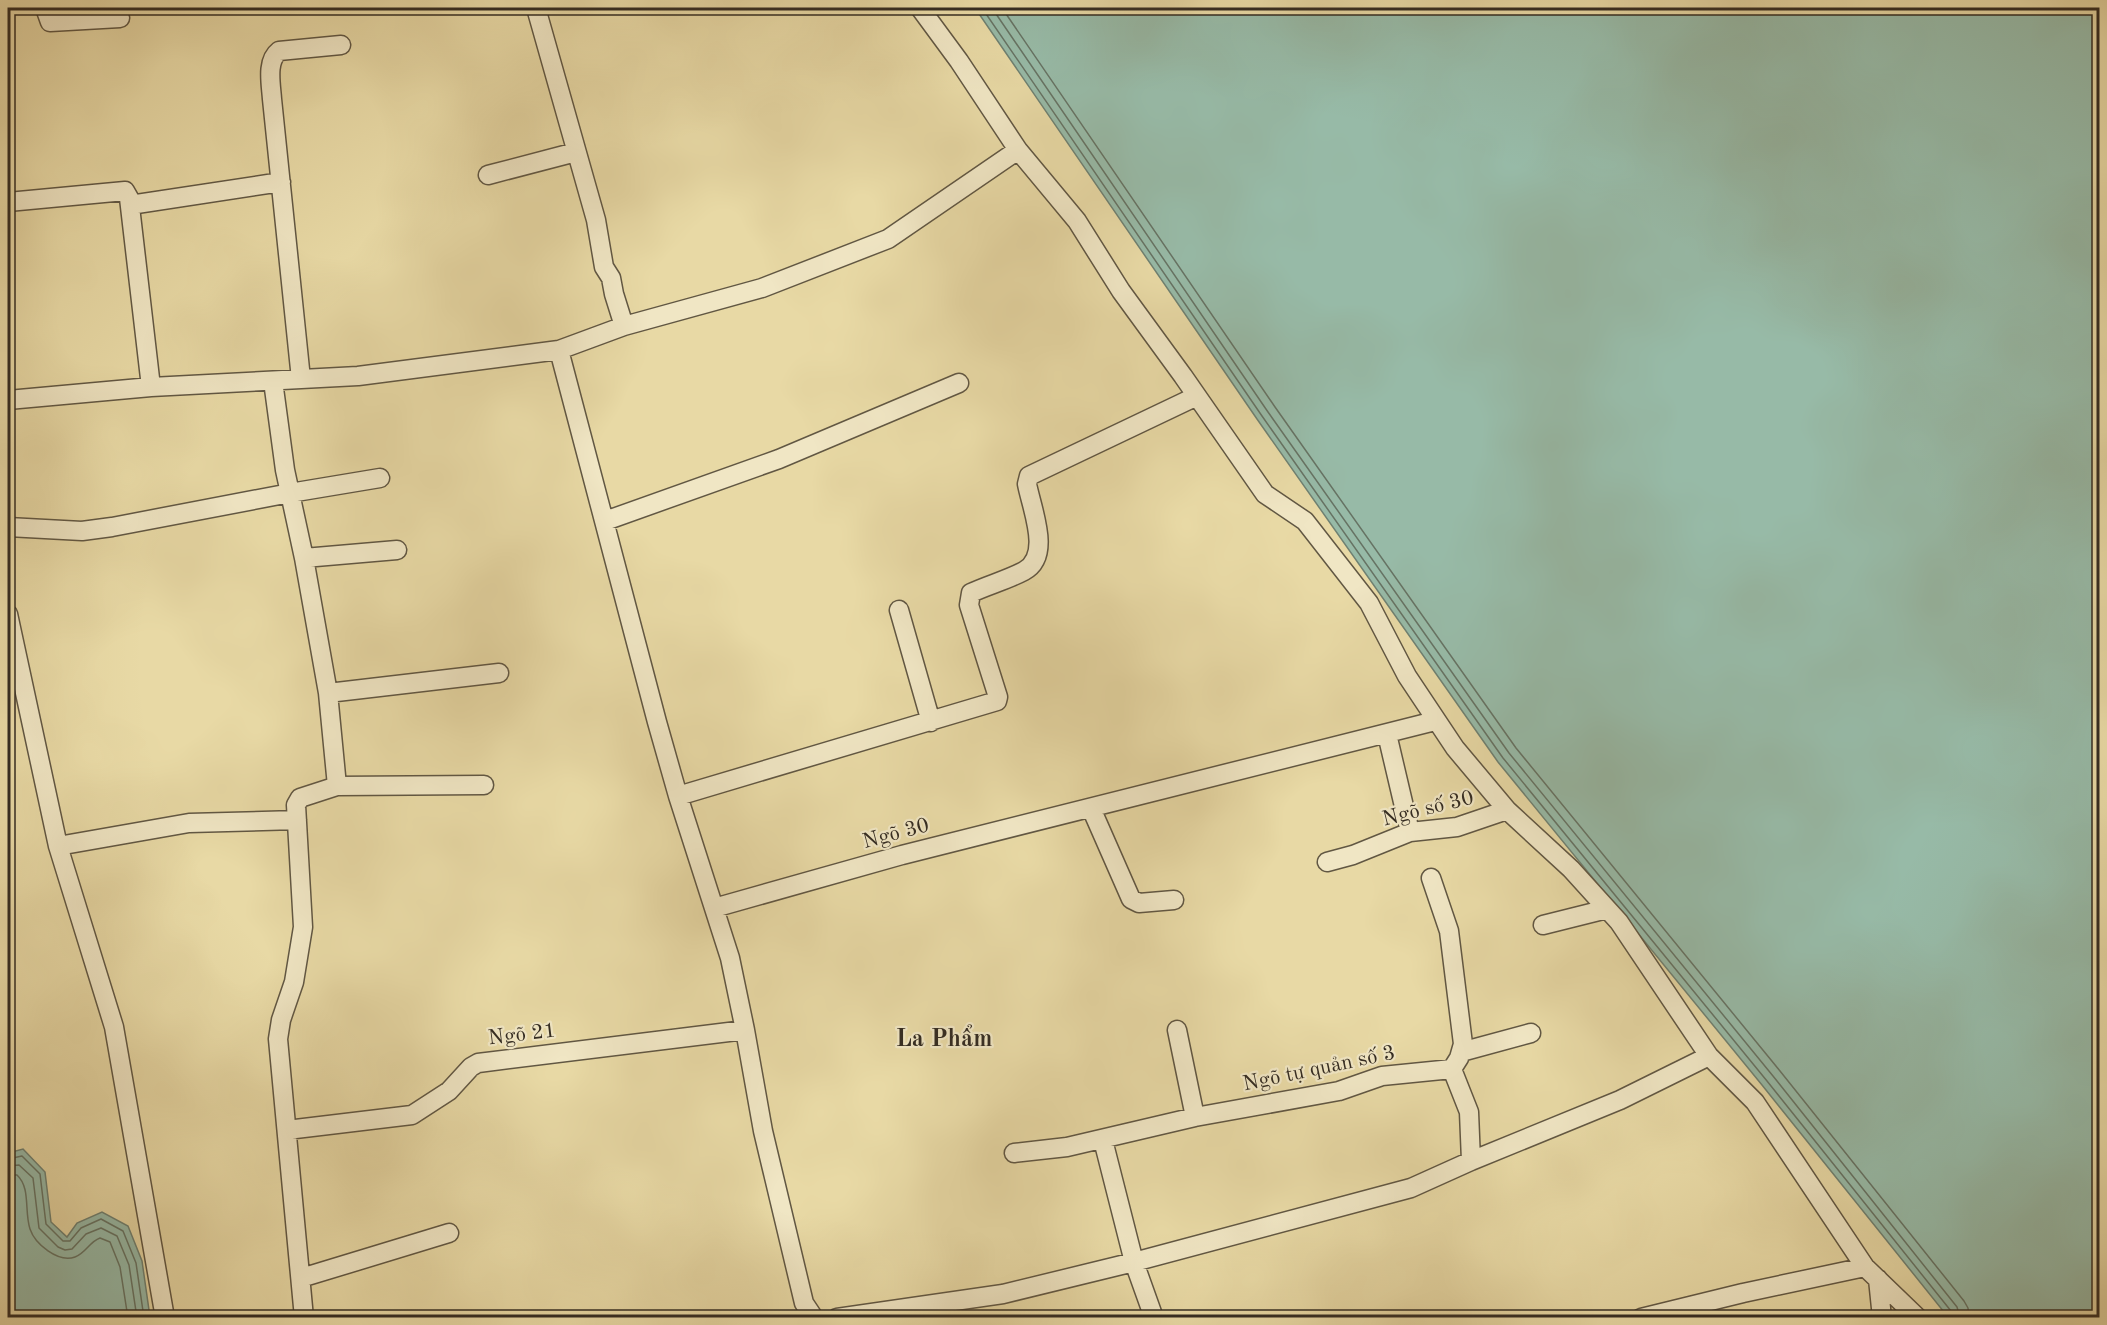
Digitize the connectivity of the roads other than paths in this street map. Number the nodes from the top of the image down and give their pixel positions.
1 (45, 8) edge
2 (536, 8) edge
3 (920, 8) edge
4 (120, 18) dead end
5 (341, 45) dead end
6 (1017, 150) junction
7 (576, 152) junction
8 (488, 175) dead end
9 (280, 182) junction
10 (8, 202) edge
11 (130, 205) junction
12 (624, 326) junction
13 (559, 350) junction
14 (301, 379) junction
15 (273, 381) junction
16 (959, 383) dead end
17 (151, 387) junction
18 (1197, 396) junction
19 (8, 400) edge
20 (380, 478) dead end
21 (290, 493) junction
22 (605, 521) junction
23 (8, 527) edge
24 (398, 550) dead end
25 (304, 558) junction
26 (899, 610) dead end
27 (8, 614) edge
28 (499, 673) dead end
29 (328, 693) junction
30 (1435, 721) junction
31 (931, 722) junction
32 (1387, 734) junction
33 (484, 785) dead end
34 (337, 786) junction
35 (678, 796) junction
36 (1091, 808) junction
37 (1507, 810) junction
38 (297, 820) junction
39 (1410, 832) junction
40 (58, 846) junction
41 (1327, 862) dead end
42 (1431, 878) dead end
43 (1174, 900) dead end
44 (714, 908) junction
45 (1607, 909) junction
46 (1543, 925) dead end
47 (745, 1030) junction
48 (1177, 1030) dead end
49 (1531, 1033) dead end
50 (1461, 1052) junction
51 (1708, 1056) junction
52 (1452, 1069) junction
53 (1195, 1117) junction
54 (287, 1130) junction
55 (1103, 1140) junction
56 (1014, 1153) dead end
57 (1471, 1161) junction
58 (448, 1233) dead end
59 (1134, 1262) junction
60 (1872, 1273) junction
61 (301, 1278) junction
62 (1672, 1314) edge
63 (165, 1317) edge
64 (304, 1317) edge
65 (814, 1317) edge
66 (837, 1317) edge
67 (1154, 1317) edge
68 (1641, 1317) edge
69 (1882, 1317) edge
70 (1918, 1317) edge

1 - 4 street
2 - 7 street
3 - 6 street
5 - 9 street
6 - 12 street
6 - 18 street
7 - 8 street
7 - 12 street
9 - 11 street
9 - 14 street
10 - 11 street
11 - 17 street
12 - 13 street
13 - 14 street
13 - 22 street
14 - 15 street
15 - 17 street
15 - 21 street
16 - 22 street
17 - 19 street
18 - 30 street
18 - 31 street
20 - 21 street
21 - 23 street
21 - 25 street
22 - 35 street
24 - 25 street
25 - 29 street
26 - 31 street
27 - 40 street
28 - 29 street
29 - 34 street
30 - 32 street, Ngõ 30
30 - 37 street
31 - 35 street
32 - 36 street, Ngõ 30
32 - 39 street
33 - 34 street
34 - 38 street
35 - 44 street
36 - 43 street
36 - 44 street, Ngõ 30
37 - 39 street, Ngõ số 30
37 - 45 street
38 - 40 street
38 - 54 street
39 - 41 street, Ngõ số 30
40 - 63 street
42 - 50 street
44 - 47 street
45 - 46 street
45 - 51 street
47 - 54 street, Ngõ 21
47 - 65 street
48 - 53 street
49 - 50 street
50 - 52 street
51 - 57 street
51 - 60 street
52 - 53 street, Ngõ tự quản số 3
52 - 57 street
53 - 55 street, Ngõ tự quản số 3
54 - 61 street
55 - 56 street, Ngõ tự quản số 3
55 - 59 street
57 - 59 street
58 - 61 street
59 - 66 street
59 - 67 street
60 - 62 street
60 - 69 street
60 - 70 street
61 - 64 street
62 - 68 street

